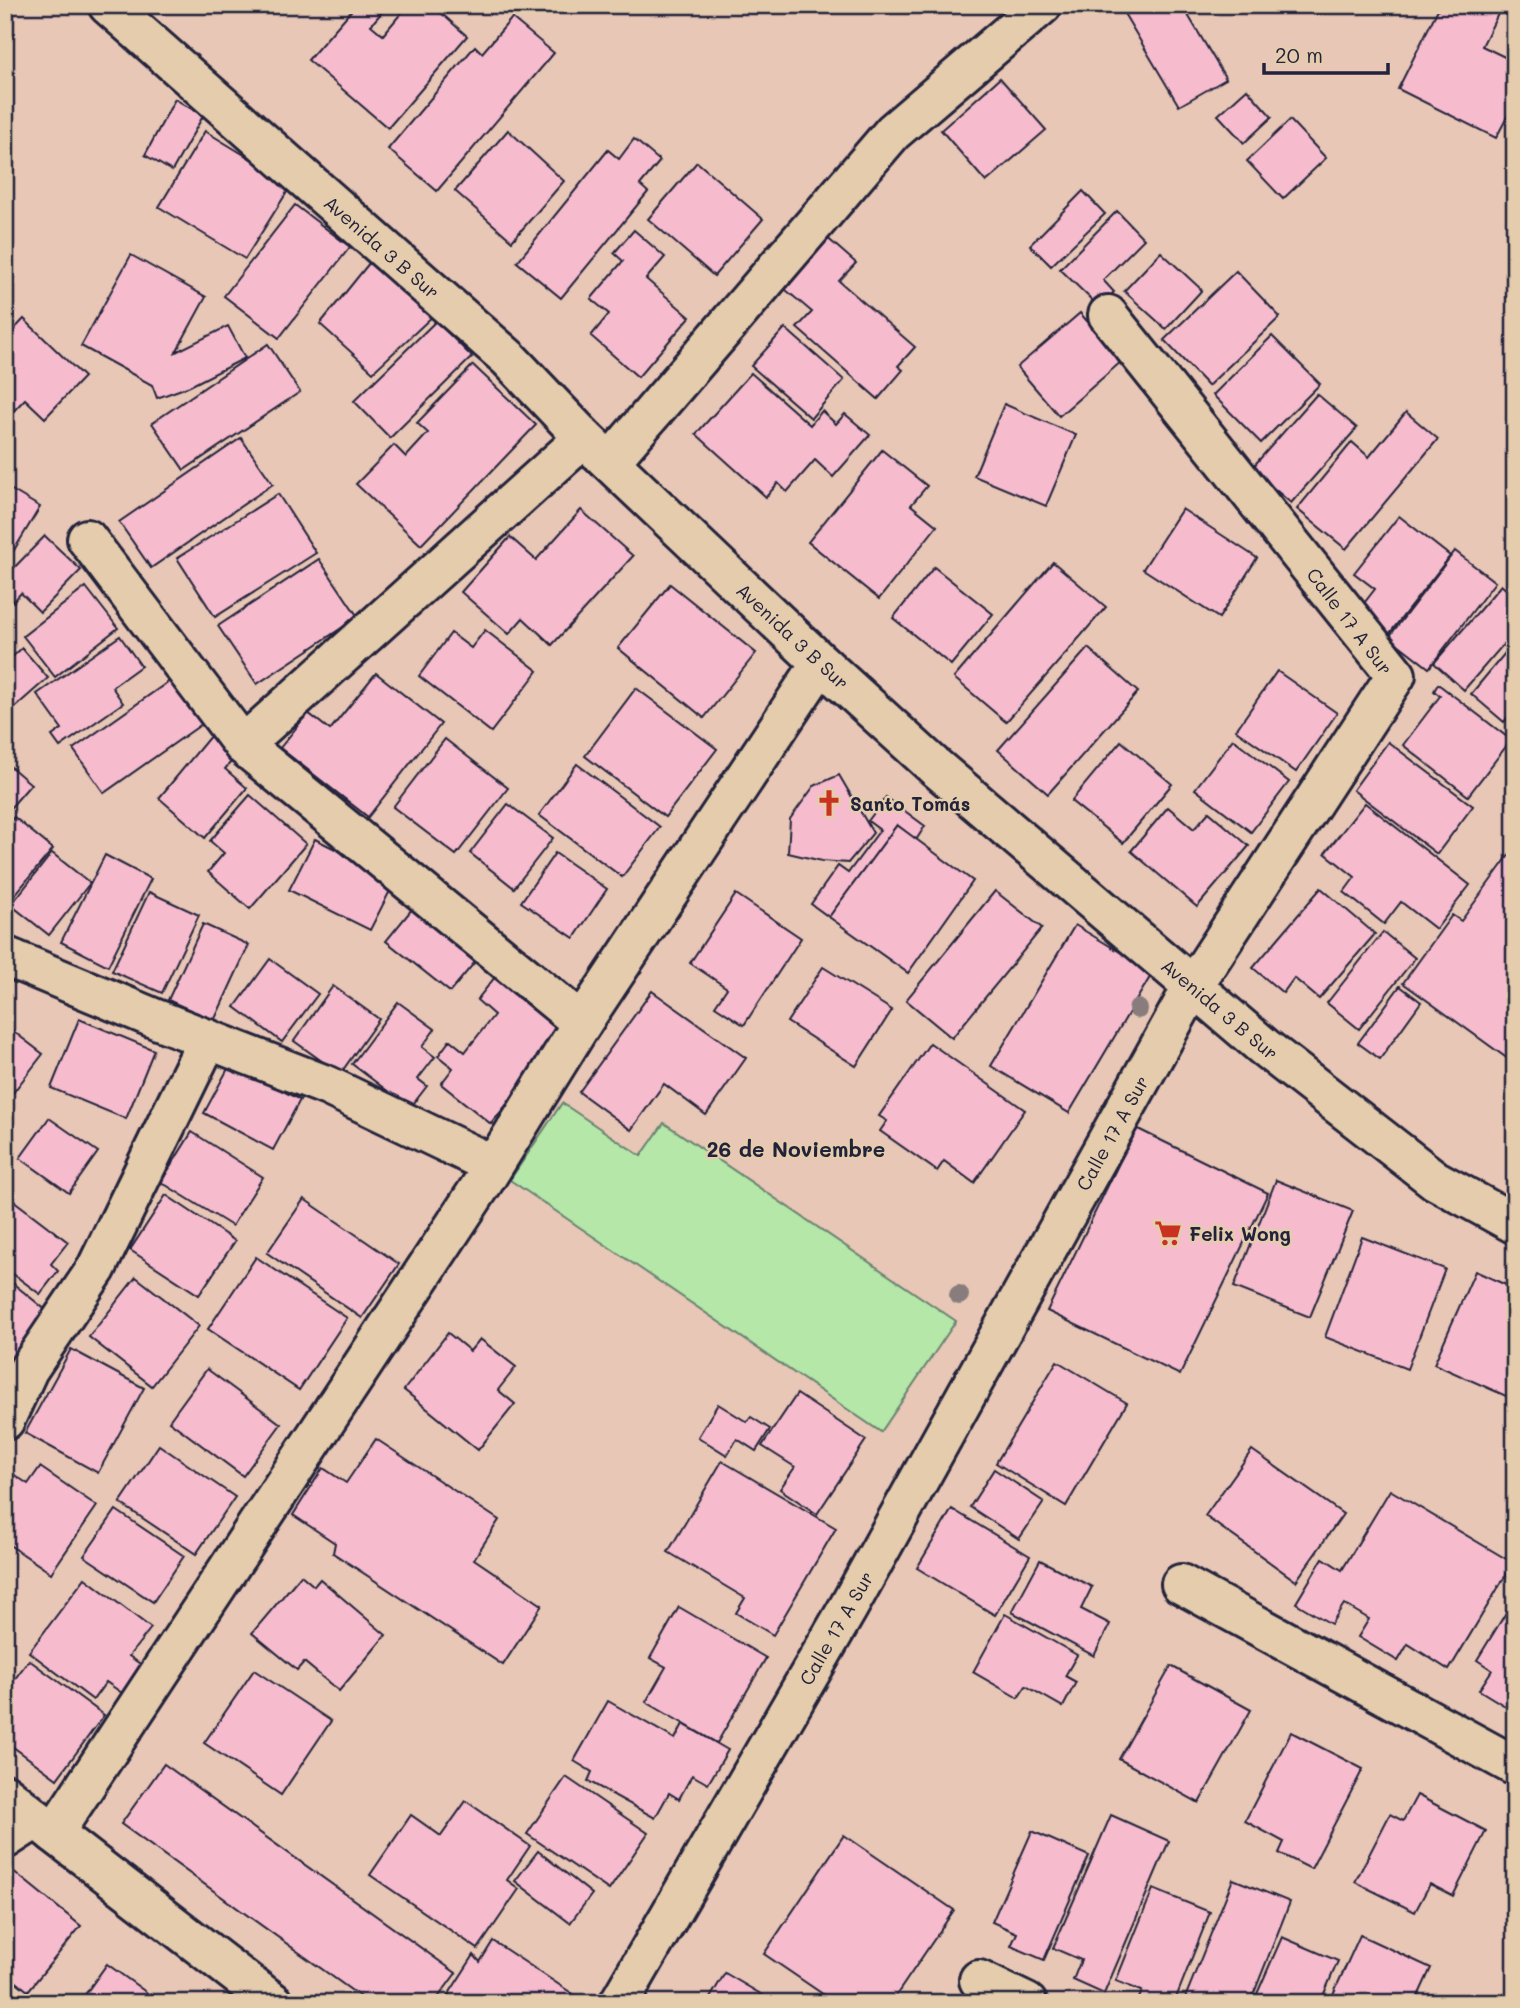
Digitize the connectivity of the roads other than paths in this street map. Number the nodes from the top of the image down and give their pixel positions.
1 (108, 5) edge
2 (1042, 5) edge
3 (1108, 315) dead end
4 (597, 450) junction
5 (87, 539) dead end
6 (821, 663) junction
7 (243, 745) junction
8 (5, 956) edge
9 (1193, 986) junction
10 (582, 1023) junction
11 (208, 1039) junction
12 (493, 1164) junction
13 (1515, 1224) edge
14 (5, 1420) edge
15 (1181, 1584) dead end
16 (1515, 1766) edge
17 (5, 1794) edge
18 (45, 1826) junction
19 (5, 1839) edge
20 (979, 1980) dead end
21 (274, 2003) edge
22 (618, 2003) edge
23 (1027, 2003) edge

1 - 4 street, Avenida 3 B Sur
2 - 4 street
3 - 9 street, Calle 17 A Sur
4 - 6 street, Avenida 3 B Sur
4 - 7 street
5 - 7 street
6 - 9 street, Avenida 3 B Sur
6 - 10 street
7 - 10 street
8 - 11 street
9 - 13 street, Avenida 3 B Sur
9 - 22 street, Calle 17 A Sur
10 - 12 street
11 - 12 street
11 - 14 street
12 - 18 street
15 - 16 street
17 - 18 street
18 - 19 street
18 - 21 street
20 - 23 street

